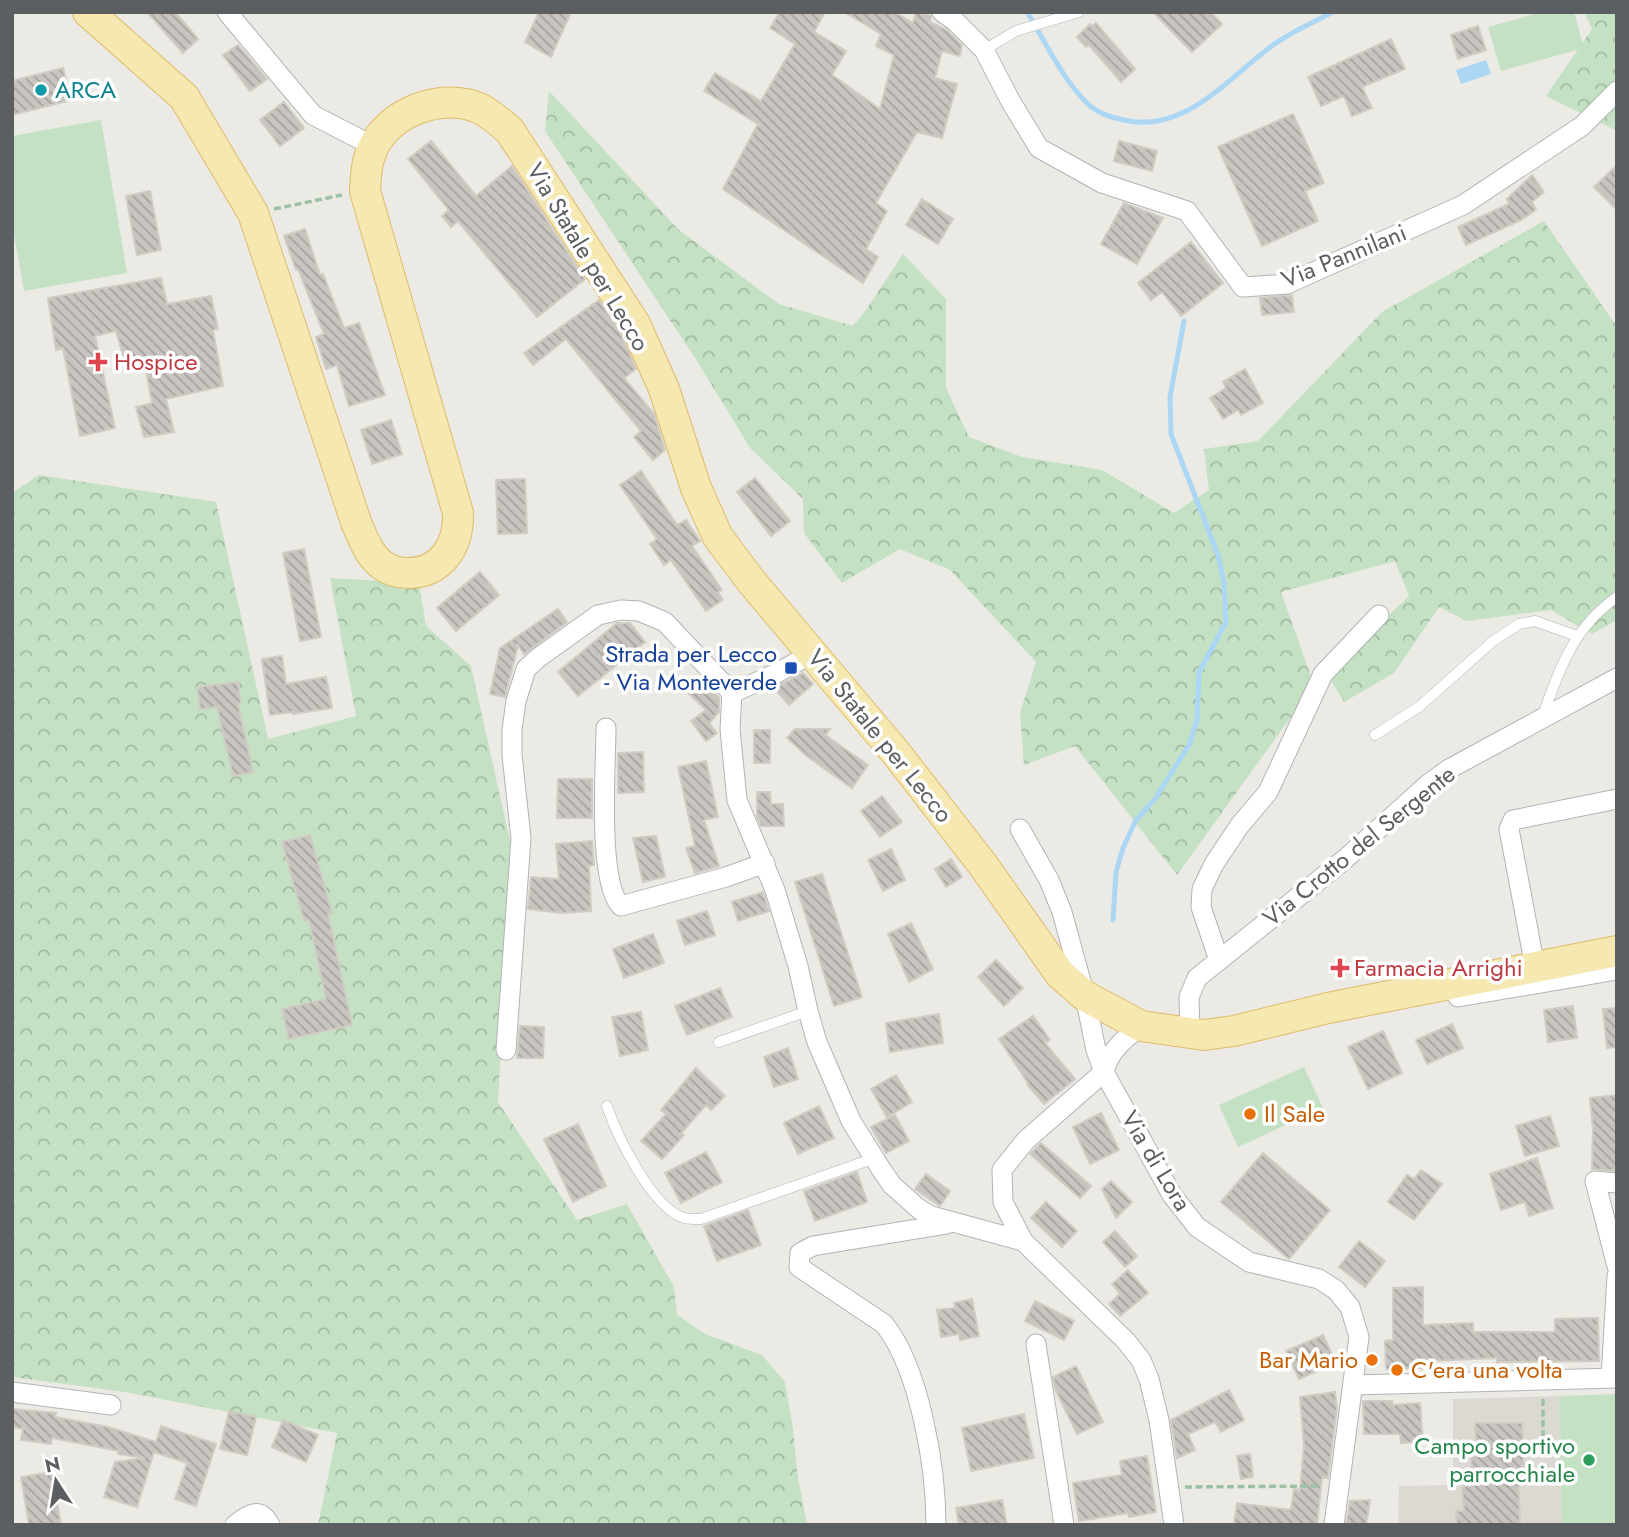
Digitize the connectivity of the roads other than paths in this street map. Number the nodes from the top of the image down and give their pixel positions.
1 (88, 12) edge
2 (227, 12) edge
3 (942, 12) edge
4 (1079, 12) edge
5 (984, 50) junction
6 (1617, 91) edge
7 (373, 146) junction
8 (1617, 597) edge
9 (1379, 614) dead end
10 (1577, 636) junction
11 (813, 653) junction
12 (1617, 678) edge
13 (732, 693) junction
14 (1542, 717) junction
15 (606, 728) dead end
16 (1375, 736) dead end
17 (1617, 799) edge
18 (1020, 829) dead end
19 (765, 863) junction
20 (1617, 951) edge
21 (1219, 960) junction
22 (1535, 967) junction
23 (1617, 970) edge
24 (1084, 996) junction
25 (1362, 1002) junction
26 (808, 1011) junction
27 (1141, 1026) junction
28 (1191, 1034) junction
29 (719, 1042) dead end
30 (506, 1050) dead end
31 (1104, 1072) junction
32 (607, 1106) dead end
33 (876, 1158) junction
34 (1617, 1183) edge
35 (951, 1223) junction
36 (1023, 1241) junction
37 (1617, 1266) edge
38 (1617, 1276) edge
39 (1036, 1344) dead end
40 (1614, 1378) edge
41 (1353, 1385) junction
42 (12, 1392) edge
43 (111, 1405) dead end
44 (234, 1525) edge
45 (270, 1525) edge
46 (936, 1525) edge
47 (1064, 1525) edge
48 (1174, 1525) edge
49 (1334, 1525) edge

1 - 7 main road, Via Statale per Lecco
2 - 7 street
3 - 5 street, Via Pannilani
4 - 5 lane
5 - 6 street, Via Pannilani
7 - 11 main road, Via Statale per Lecco
8 - 10 lane
9 - 21 street
10 - 14 lane
10 - 16 lane
11 - 13 street
11 - 24 main road, Via Statale per Lecco
12 - 14 street, Via Crotto del Sergente
13 - 19 street
13 - 30 street
14 - 21 street, Via Crotto del Sergente
15 - 19 street
17 - 22 street
18 - 24 street, Via di Lora
19 - 26 street
20 - 22 main road, Via Statale per Lecco
21 - 28 street, Via Crotto del Sergente
22 - 25 main road, Via Statale per Lecco
23 - 25 street
24 - 27 main road, Via Statale per Lecco
24 - 31 street, Via di Lora
25 - 28 main road, Via Statale per Lecco
26 - 29 lane
26 - 33 street
27 - 28 main road, Via Statale per Lecco
27 - 31 street
31 - 36 street
31 - 41 street, Via di Lora
32 - 33 lane
33 - 35 street
34 - 37 street
35 - 36 street
35 - 46 street
36 - 48 street
38 - 40 street
39 - 47 street
40 - 41 street
41 - 49 street, Via di Lora
42 - 43 street
44 - 45 street

